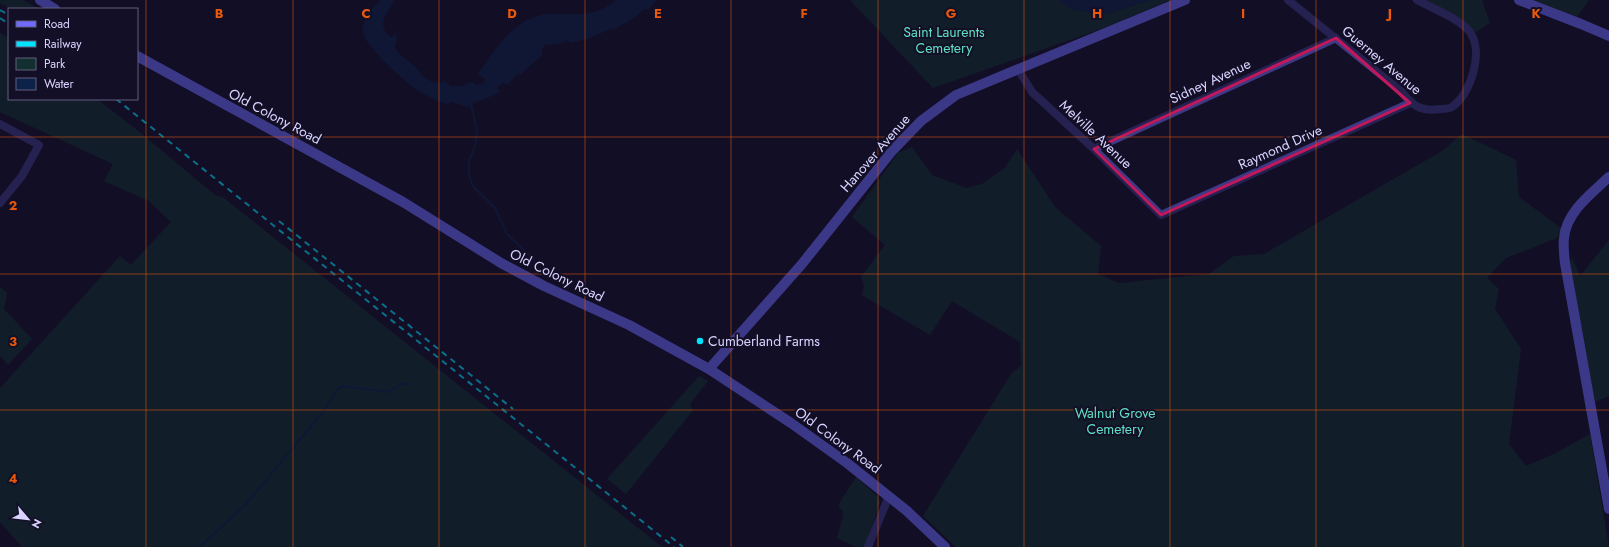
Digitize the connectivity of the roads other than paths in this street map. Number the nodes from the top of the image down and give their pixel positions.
1 (40, 0) edge
2 (1185, 0) edge
3 (1288, 0) edge
4 (1417, 0) edge
5 (1519, 0) edge
6 (53, 8) edge
7 (1609, 36) edge
8 (1336, 38) junction
9 (138, 57) edge
10 (1018, 69) junction
11 (1410, 102) junction
12 (0, 124) edge
13 (1094, 149) junction
14 (1609, 176) edge
15 (0, 203) edge
16 (1161, 215) joint
17 (709, 369) junction
18 (889, 496) junction
19 (1609, 509) edge
20 (868, 547) edge
21 (945, 547) edge

1 - 6 main road
2 - 10 main road, Hanover Avenue
3 - 8 street, Guerney Avenue
4 - 11 street, Guerney Avenue
5 - 7 main road
8 - 11 street, Guerney Avenue
8 - 13 street, Sidney Avenue
9 - 17 main road, Old Colony Road
10 - 13 street, Melville Avenue
10 - 17 main road, Hanover Avenue
11 - 16 street, Raymond Drive
12 - 15 street
13 - 16 street, Melville Avenue
14 - 19 main road
17 - 18 main road, Old Colony Road
18 - 20 street
18 - 21 main road, Old Colony Road

